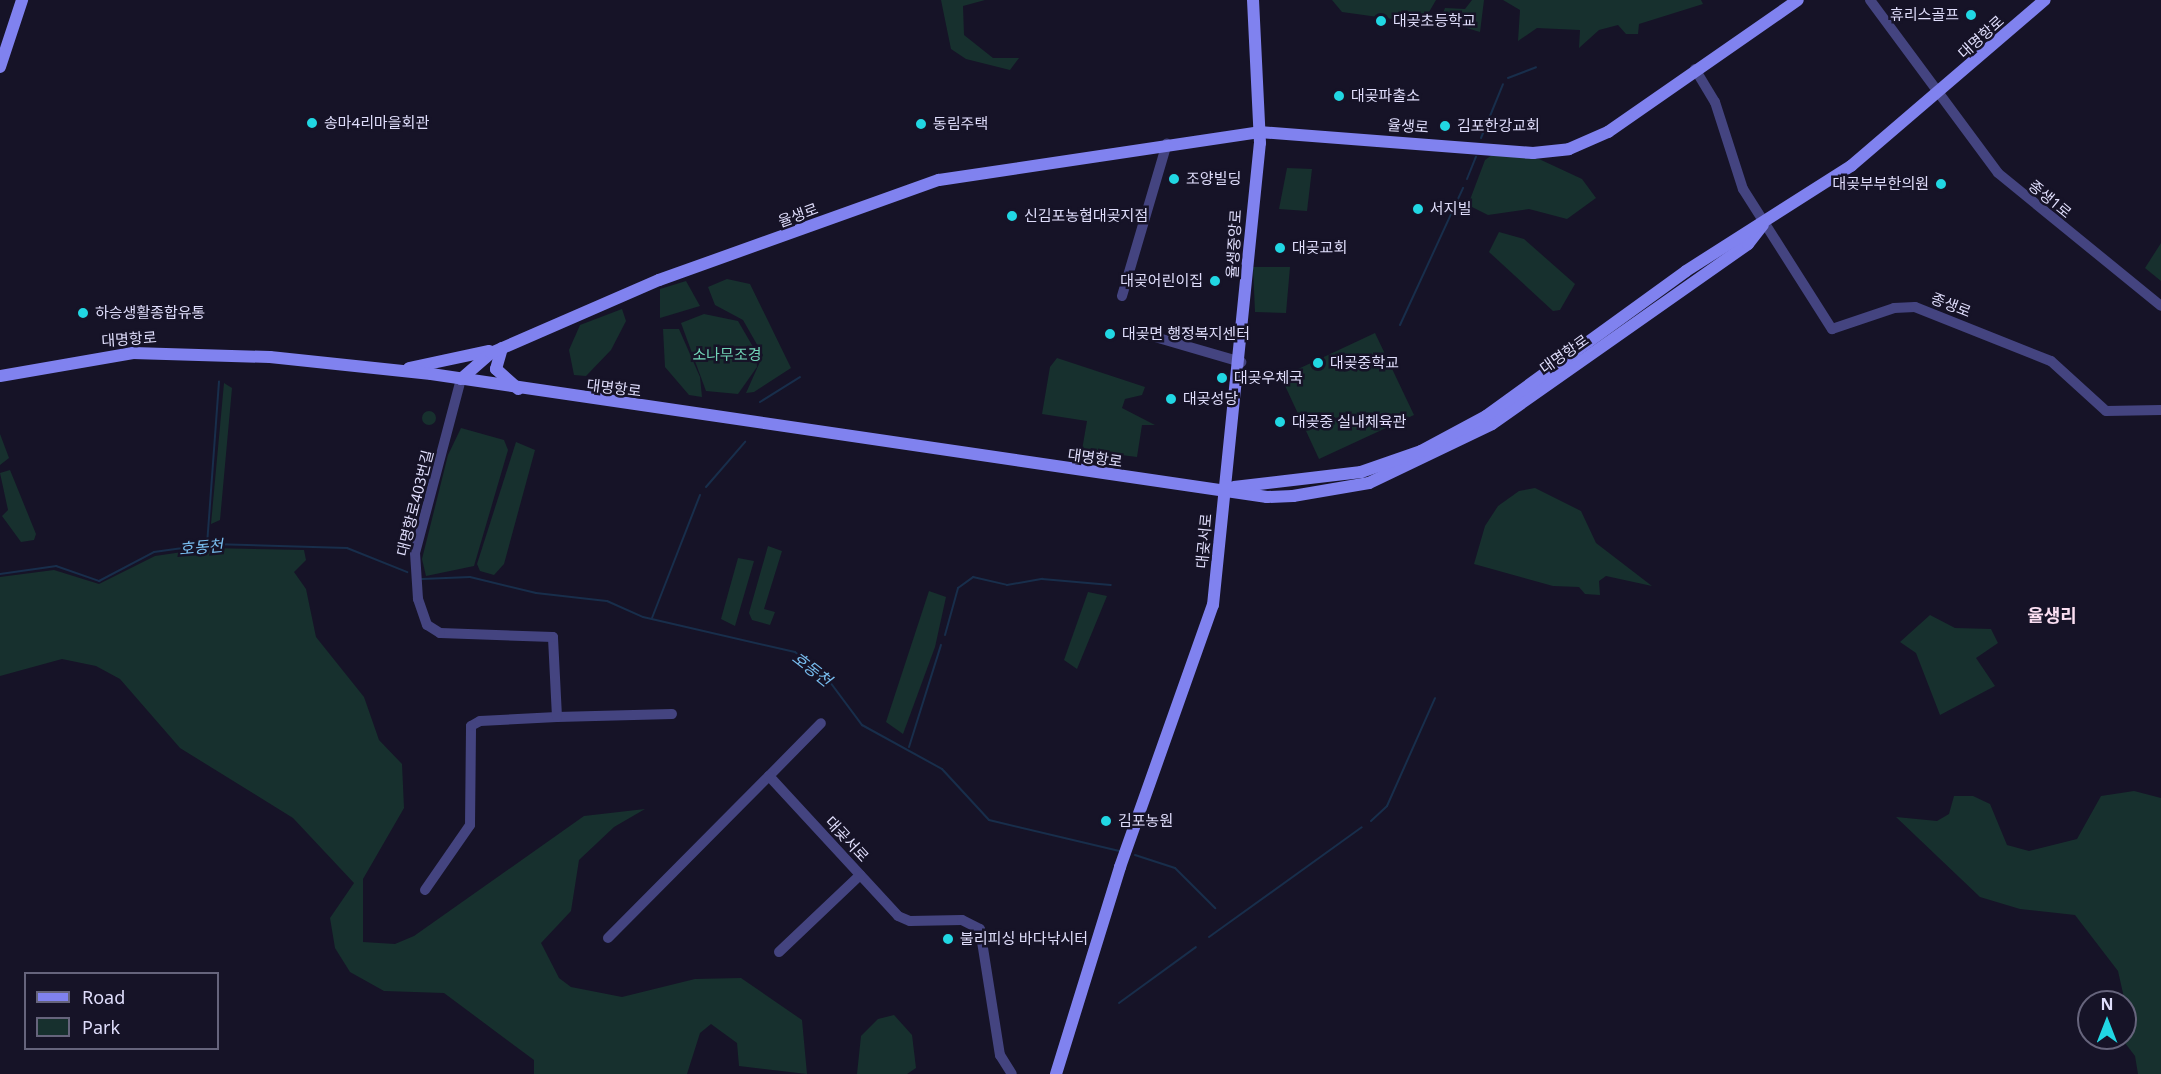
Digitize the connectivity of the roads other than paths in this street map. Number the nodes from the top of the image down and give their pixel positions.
1 (22, 0) edge
2 (1252, 0) edge
3 (1798, 0) edge
4 (1870, 0) edge
5 (2045, 0) edge
6 (0, 67) edge
7 (1695, 69) junction
8 (1938, 97) junction
9 (1259, 132) junction
10 (1167, 143) junction
11 (1763, 225) junction
12 (1122, 296) dead end
13 (2161, 306) edge
14 (1155, 338) dead end
15 (502, 348) junction
16 (1240, 362) junction
17 (397, 370) junction
18 (0, 376) edge
19 (461, 379) junction
20 (521, 391) junction
21 (2161, 410) edge
22 (1224, 489) junction
23 (672, 714) dead end
24 (557, 717) junction
25 (821, 723) dead end
26 (769, 776) junction
27 (861, 875) junction
28 (425, 890) dead end
29 (608, 938) dead end
30 (779, 952) dead end
31 (1012, 1074) edge
32 (1056, 1074) edge

1 - 6 street
2 - 9 street, 율생중앙로
3 - 7 street, 율생로
4 - 8 street
5 - 8 street, 대명항로
7 - 9 street, 율생로
7 - 11 street
8 - 11 street, 대명항로
8 - 13 street, 종생1로
9 - 10 street, 율생로
9 - 16 street, 율생중앙로
10 - 12 street
10 - 15 street, 율생로
11 - 21 street, 종생로
11 - 22 street, 대명항로
14 - 16 street
15 - 17 street
15 - 19 street, 율생로
15 - 20 street
16 - 22 street, 율생중앙로
17 - 18 street, 대명항로
17 - 19 street, 대명항로
19 - 20 street, 대명항로
19 - 24 street, 대명항로403번길
20 - 22 street, 대명항로
22 - 32 street, 대곶서로
23 - 24 street
24 - 28 street
25 - 26 street
26 - 27 street, 대곶서로
26 - 29 street
27 - 30 street
27 - 31 street, 대곶서로

